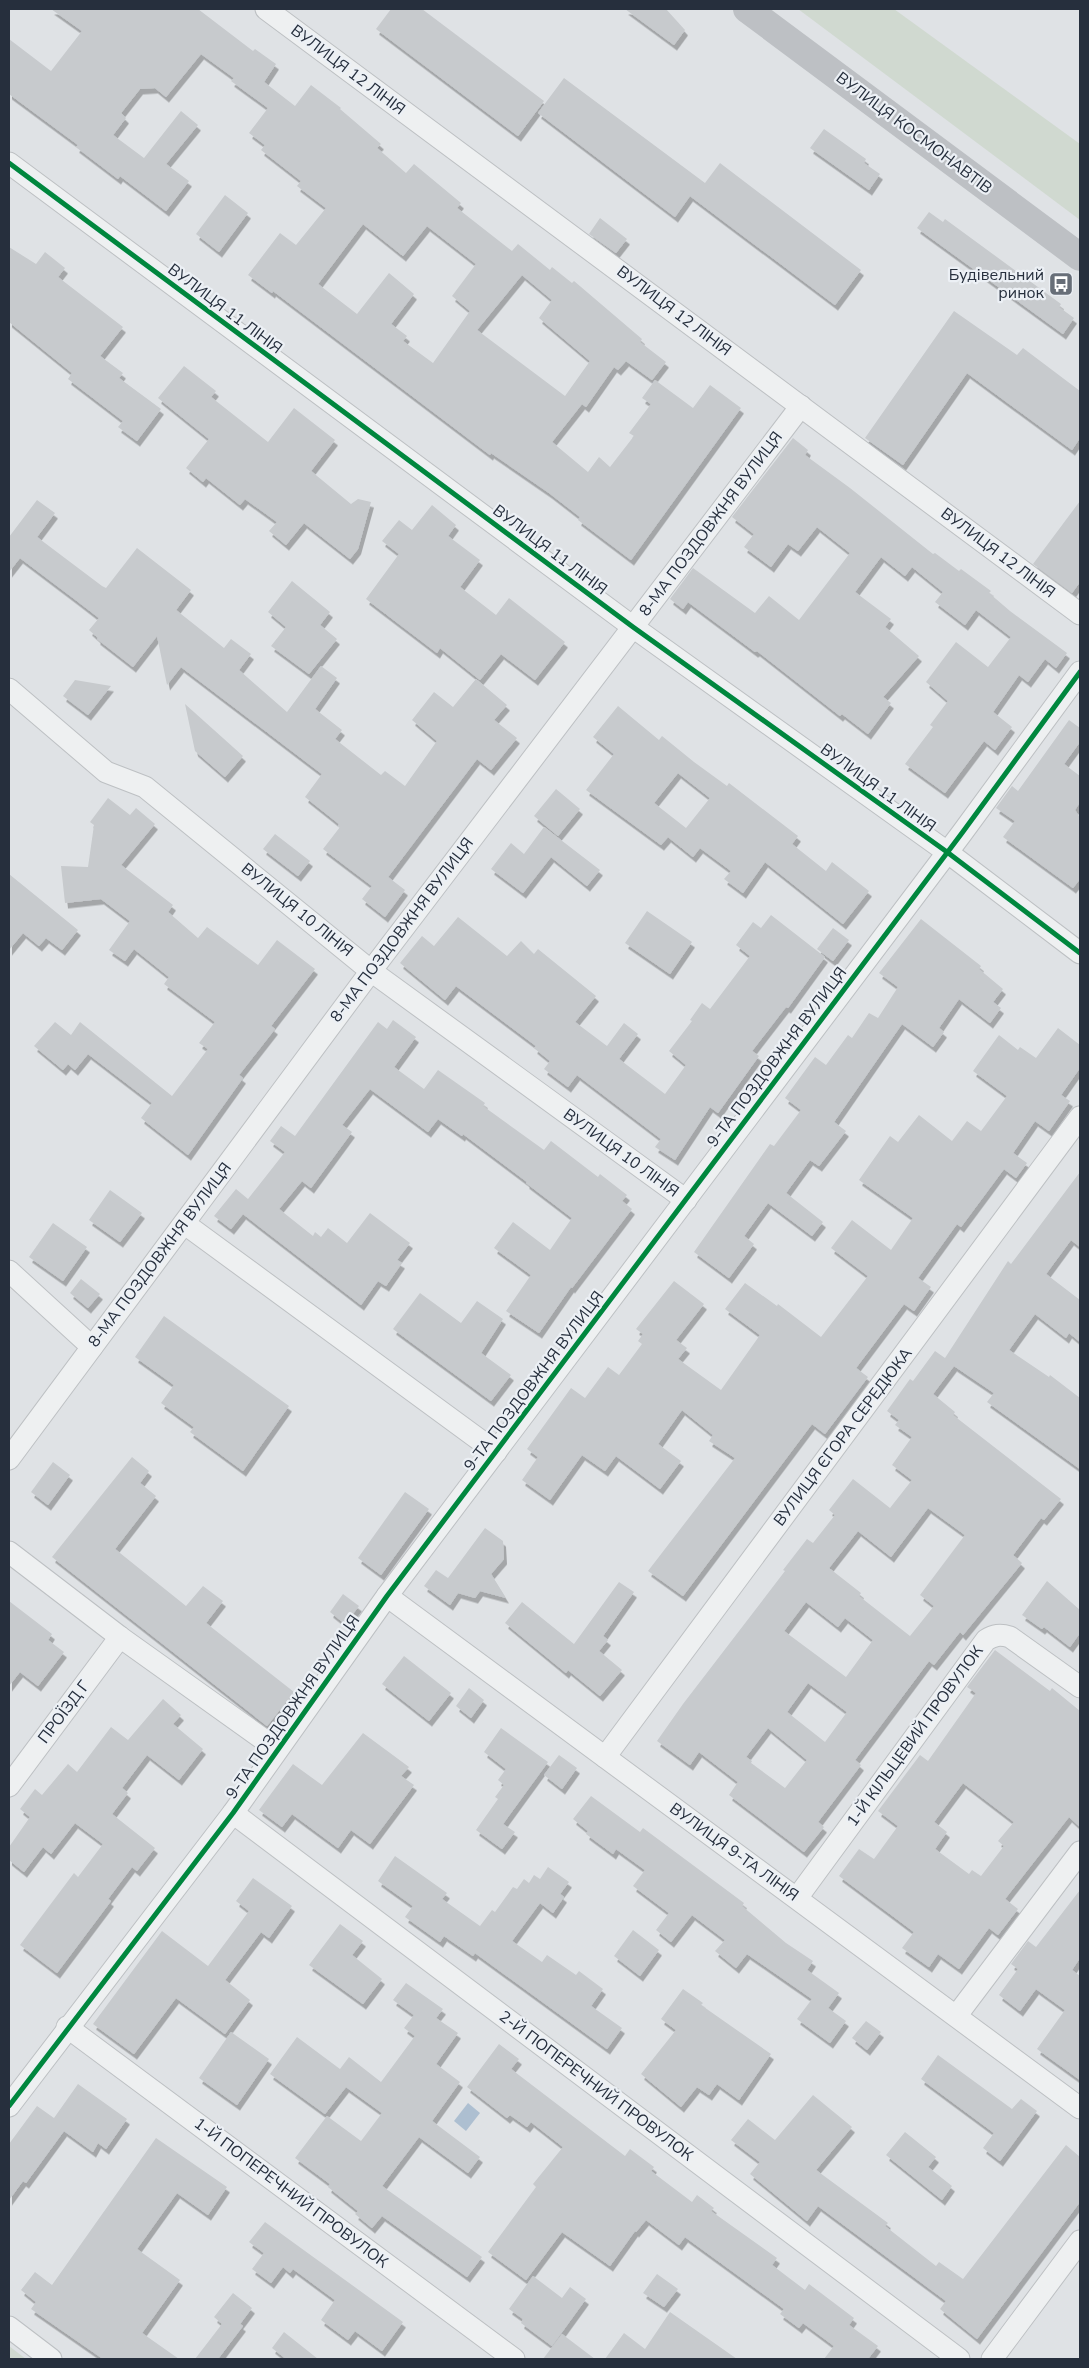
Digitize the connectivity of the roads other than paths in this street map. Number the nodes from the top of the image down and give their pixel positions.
1 (266, 9) edge
2 (747, 9) edge
3 (9, 164) edge
4 (1080, 257) edge
5 (801, 406) junction
6 (1080, 614) edge
7 (633, 627) junction
8 (1080, 672) edge
9 (9, 689) edge
10 (947, 852) junction
11 (1080, 953) edge
12 (371, 971) junction
13 (1080, 1117) edge
14 (686, 1200) junction
15 (185, 1224) junction
16 (9, 1271) edge
17 (92, 1347) junction
18 (496, 1452) junction
19 (9, 1459) edge
20 (9, 1552) edge
21 (387, 1596) junction
22 (120, 1637) junction
23 (1080, 1687) edge
24 (277, 1749) junction
25 (605, 1757) junction
26 (9, 1786) edge
27 (233, 1812) junction
28 (1080, 1852) edge
29 (797, 1898) junction
30 (957, 2015) junction
31 (67, 2027) junction
32 (9, 2106) edge
33 (1080, 2108) edge
34 (1080, 2241) edge
35 (9, 2327) edge
36 (51, 2359) edge
37 (514, 2359) edge
38 (959, 2359) edge
39 (992, 2359) edge

1 - 5 street, ВУЛИЦЯ 12 ЛІНІЯ
2 - 4 main road, ВУЛИЦЯ КОСМОНАВТІВ
3 - 7 street, ВУЛИЦЯ 11 ЛІНІЯ
5 - 6 street, ВУЛИЦЯ 12 ЛІНІЯ
5 - 7 street, 8-МА ПОЗДОВЖНЯ ВУЛИЦЯ
7 - 10 street, ВУЛИЦЯ 11 ЛІНІЯ
7 - 12 street, 8-МА ПОЗДОВЖНЯ ВУЛИЦЯ
8 - 10 street, 9-ТА ПОЗДОВЖНЯ ВУЛИЦЯ
9 - 12 street, ВУЛИЦЯ 10 ЛІНІЯ
10 - 11 street, ВУЛИЦЯ 11 ЛІНІЯ
10 - 14 street, 9-ТА ПОЗДОВЖНЯ ВУЛИЦЯ
12 - 14 street, ВУЛИЦЯ 10 ЛІНІЯ
12 - 15 street, 8-МА ПОЗДОВЖНЯ ВУЛИЦЯ
13 - 25 street, ВУЛИЦЯ ЄГОРА СЕРЕДЮКА
14 - 18 street, 9-ТА ПОЗДОВЖНЯ ВУЛИЦЯ
15 - 17 street, 8-МА ПОЗДОВЖНЯ ВУЛИЦЯ
15 - 18 street
16 - 17 street
17 - 19 street, 8-МА ПОЗДОВЖНЯ ВУЛИЦЯ
18 - 21 street, 9-ТА ПОЗДОВЖНЯ ВУЛИЦЯ
20 - 22 street
21 - 24 street, 9-ТА ПОЗДОВЖНЯ ВУЛИЦЯ
21 - 25 street, ВУЛИЦЯ 9-ТА ЛІНІЯ
22 - 24 street
22 - 26 street, ПРОЇЗД Г
23 - 29 street, 1-Й КІЛЬЦЕВИЙ ПРОВУЛОК
24 - 27 street, 9-ТА ПОЗДОВЖНЯ ВУЛИЦЯ
25 - 29 street, ВУЛИЦЯ 9-ТА ЛІНІЯ
27 - 31 street, 9-ТА ПОЗДОВЖНЯ ВУЛИЦЯ
27 - 38 street, 2-Й ПОПЕРЕЧНИЙ ПРОВУЛОК
28 - 30 street
29 - 30 street, ВУЛИЦЯ 9-ТА ЛІНІЯ
30 - 33 street, ВУЛИЦЯ 9-ТА ЛІНІЯ
31 - 32 street, 9-ТА ПОЗДОВЖНЯ ВУЛИЦЯ
31 - 37 street, 1-Й ПОПЕРЕЧНИЙ ПРОВУЛОК
34 - 39 street
35 - 36 street

